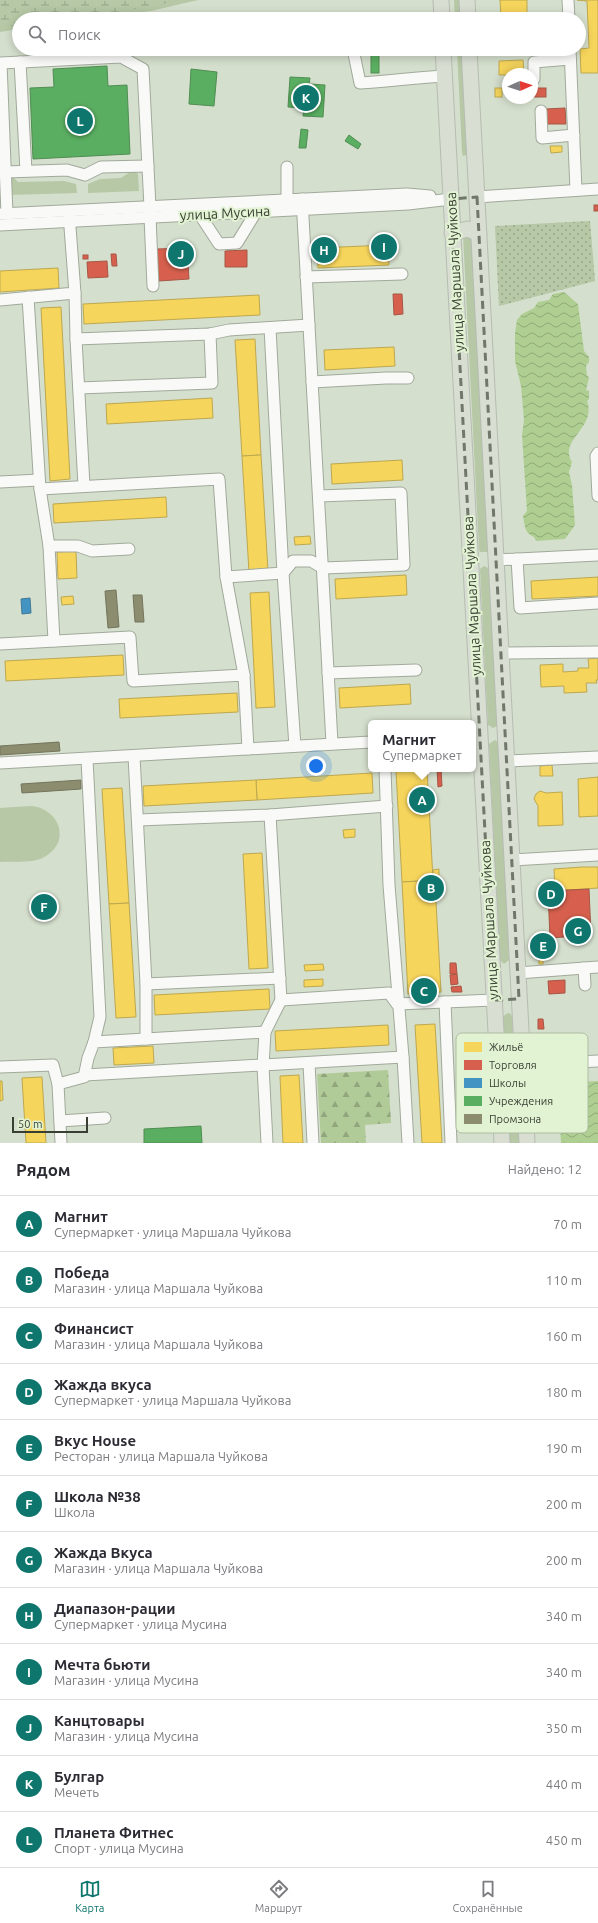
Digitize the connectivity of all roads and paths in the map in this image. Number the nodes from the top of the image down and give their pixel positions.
1 (441, 0) edge
2 (467, 0) edge
3 (568, 0) edge
4 (442, 12) edge
5 (468, 12) edge
6 (569, 12) edge
7 (354, 56) edge
8 (444, 56) edge
9 (469, 56) edge
10 (561, 56) edge
11 (570, 56) edge
12 (20, 62) junction
13 (534, 68) edge
14 (445, 76) junction
15 (541, 111) dead end
16 (574, 135) junction
17 (148, 166) junction
18 (287, 167) dead end
19 (26, 171) junction
20 (5, 172) junction
21 (598, 189) edge
22 (576, 190) junction
23 (477, 197) junction
24 (451, 199) junction
25 (287, 200) junction
26 (302, 204) junction
27 (150, 212) junction
28 (256, 212) junction
29 (4, 214) edge
30 (200, 215) junction
31 (69, 216) junction
32 (0, 225) edge
33 (452, 233) junction
34 (479, 234) junction
35 (402, 274) dead end
36 (306, 277) junction
37 (153, 286) dead end
38 (75, 293) junction
39 (28, 298) junction
40 (0, 300) edge
41 (309, 325) junction
42 (270, 328) junction
43 (210, 334) junction
44 (76, 339) junction
45 (408, 378) dead end
46 (312, 382) junction
47 (79, 388) junction
48 (598, 453) edge
49 (0, 482) edge
50 (39, 485) junction
51 (84, 486) junction
52 (319, 496) junction
53 (598, 496) edge
54 (49, 546) junction
55 (129, 549) dead end
56 (598, 555) edge
57 (517, 559) junction
58 (496, 560) junction
59 (471, 561) junction
60 (323, 568) junction
61 (283, 574) junction
62 (226, 577) junction
63 (598, 603) edge
64 (54, 641) junction
65 (0, 644) edge
66 (598, 652) edge
67 (501, 653) junction
68 (416, 670) dead end
69 (328, 673) junction
70 (244, 675) junction
71 (505, 735) junction
72 (477, 736) edge
73 (368, 742) edge
74 (332, 743) junction
75 (295, 746) junction
76 (248, 749) junction
77 (134, 756) junction
78 (598, 757) edge
79 (87, 759) junction
80 (507, 761) junction
81 (0, 763) edge
82 (385, 772) edge
83 (387, 806) junction
84 (270, 815) junction
85 (138, 820) junction
86 (598, 855) edge
87 (512, 860) junction
88 (598, 966) edge
89 (584, 968) junction
90 (518, 973) junction
91 (492, 974) junction
92 (280, 978) junction
93 (146, 984) junction
94 (585, 985) dead end
95 (519, 999) junction
96 (281, 1000) junction
97 (494, 1000) junction
98 (445, 1002) junction
99 (397, 1004) junction
100 (264, 1032) junction
101 (496, 1033) edge
102 (521, 1033) edge
103 (146, 1039) junction
104 (94, 1042) junction
105 (403, 1057) junction
106 (598, 1061) edge
107 (588, 1062) edge
108 (309, 1063) junction
109 (263, 1066) junction
110 (0, 1067) edge
111 (85, 1075) junction
112 (58, 1084) junction
113 (105, 1118) dead end
114 (60, 1121) junction
115 (501, 1133) edge
116 (525, 1133) edge
117 (61, 1143) edge
118 (267, 1143) edge
119 (313, 1143) edge
120 (408, 1143) edge
121 (451, 1143) edge
122 (502, 1143) edge
123 (526, 1143) edge

1 - 4 main road
2 - 5 main road
3 - 6 street
7 - 14 street
8 - 14 main road, улица Маршала Чуйкова
9 - 23 main road, улица Маршала Чуйкова
10 - 13 street
11 - 16 street
12 - 17 street
12 - 19 street
12 - 20 street
14 - 24 main road, улица Маршала Чуйкова
15 - 16 street
16 - 22 street
17 - 19 street
17 - 27 street
18 - 25 street
19 - 20 street
20 - 29 street
21 - 22 street, улица Мусина
22 - 23 street, улица Мусина
23 - 24 main road, улица Мусина
23 - 34 main road, улица Маршала Чуйкова
24 - 26 street, улица Мусина
24 - 33 main road, улица Маршала Чуйкова
25 - 26 street, улица Мусина
25 - 27 street, улица Мусина
26 - 28 street, улица Мусина
26 - 36 street
27 - 30 street, улица Мусина
27 - 31 street, улица Мусина
27 - 37 street
28 - 30 street, улица Мусина
28 - 30 street
29 - 31 street, улица Мусина
31 - 32 street, улица Мусина
31 - 38 street
33 - 34 main road
33 - 59 main road, улица Маршала Чуйкова
34 - 58 main road, улица Маршала Чуйкова
35 - 36 street
36 - 41 street
38 - 39 street
38 - 44 street
39 - 40 street
39 - 50 street
41 - 42 street
41 - 46 street
42 - 43 street
42 - 61 street
43 - 44 street
43 - 47 street
44 - 47 street
45 - 46 street
46 - 52 street
47 - 51 street
48 - 53 street
49 - 50 street
50 - 51 street
50 - 54 street
51 - 62 street
52 - 60 street
52 - 60 street
54 - 55 street
54 - 64 street
56 - 57 street
57 - 58 street
57 - 63 street
58 - 59 main road
58 - 67 main road, улица Маршала Чуйкова
59 - 72 main road, улица Маршала Чуйкова
60 - 61 street
60 - 69 street
61 - 62 street
61 - 75 street
62 - 70 street
64 - 65 street
64 - 70 street
66 - 67 street
67 - 71 main road, улица Маршала Чуйкова
68 - 69 street
69 - 74 street
70 - 76 street
71 - 72 main road
71 - 80 main road, улица Маршала Чуйкова
72 - 91 main road, улица Маршала Чуйкова
73 - 74 street
74 - 75 street
75 - 76 street
76 - 77 street
77 - 79 street
77 - 85 street
78 - 80 street
79 - 81 street
79 - 104 street
80 - 87 main road, улица Маршала Чуйкова
82 - 83 street
83 - 84 street
83 - 99 street
84 - 85 street
84 - 92 street
85 - 93 street
86 - 87 street
87 - 90 main road, улица Маршала Чуйкова
88 - 89 street
89 - 90 street
89 - 94 street
90 - 91 main road
90 - 95 main road, улица Маршала Чуйкова
91 - 97 main road, улица Маршала Чуйкова
92 - 93 street
92 - 96 street
93 - 103 street
95 - 97 main road
95 - 102 main road, улица Маршала Чуйкова
96 - 99 street
96 - 100 street
97 - 98 street
97 - 101 main road, улица Маршала Чуйкова
98 - 99 street
98 - 121 street
99 - 105 street
100 - 103 street
100 - 109 street
103 - 104 street
104 - 111 street
105 - 108 street
105 - 120 street
106 - 107 street
108 - 109 street
108 - 119 street
109 - 111 street
109 - 118 street
110 - 112 street
111 - 112 street
112 - 114 street
113 - 114 street
114 - 117 street
115 - 122 main road, улица Маршала Чуйкова
116 - 123 main road, улица Маршала Чуйкова

